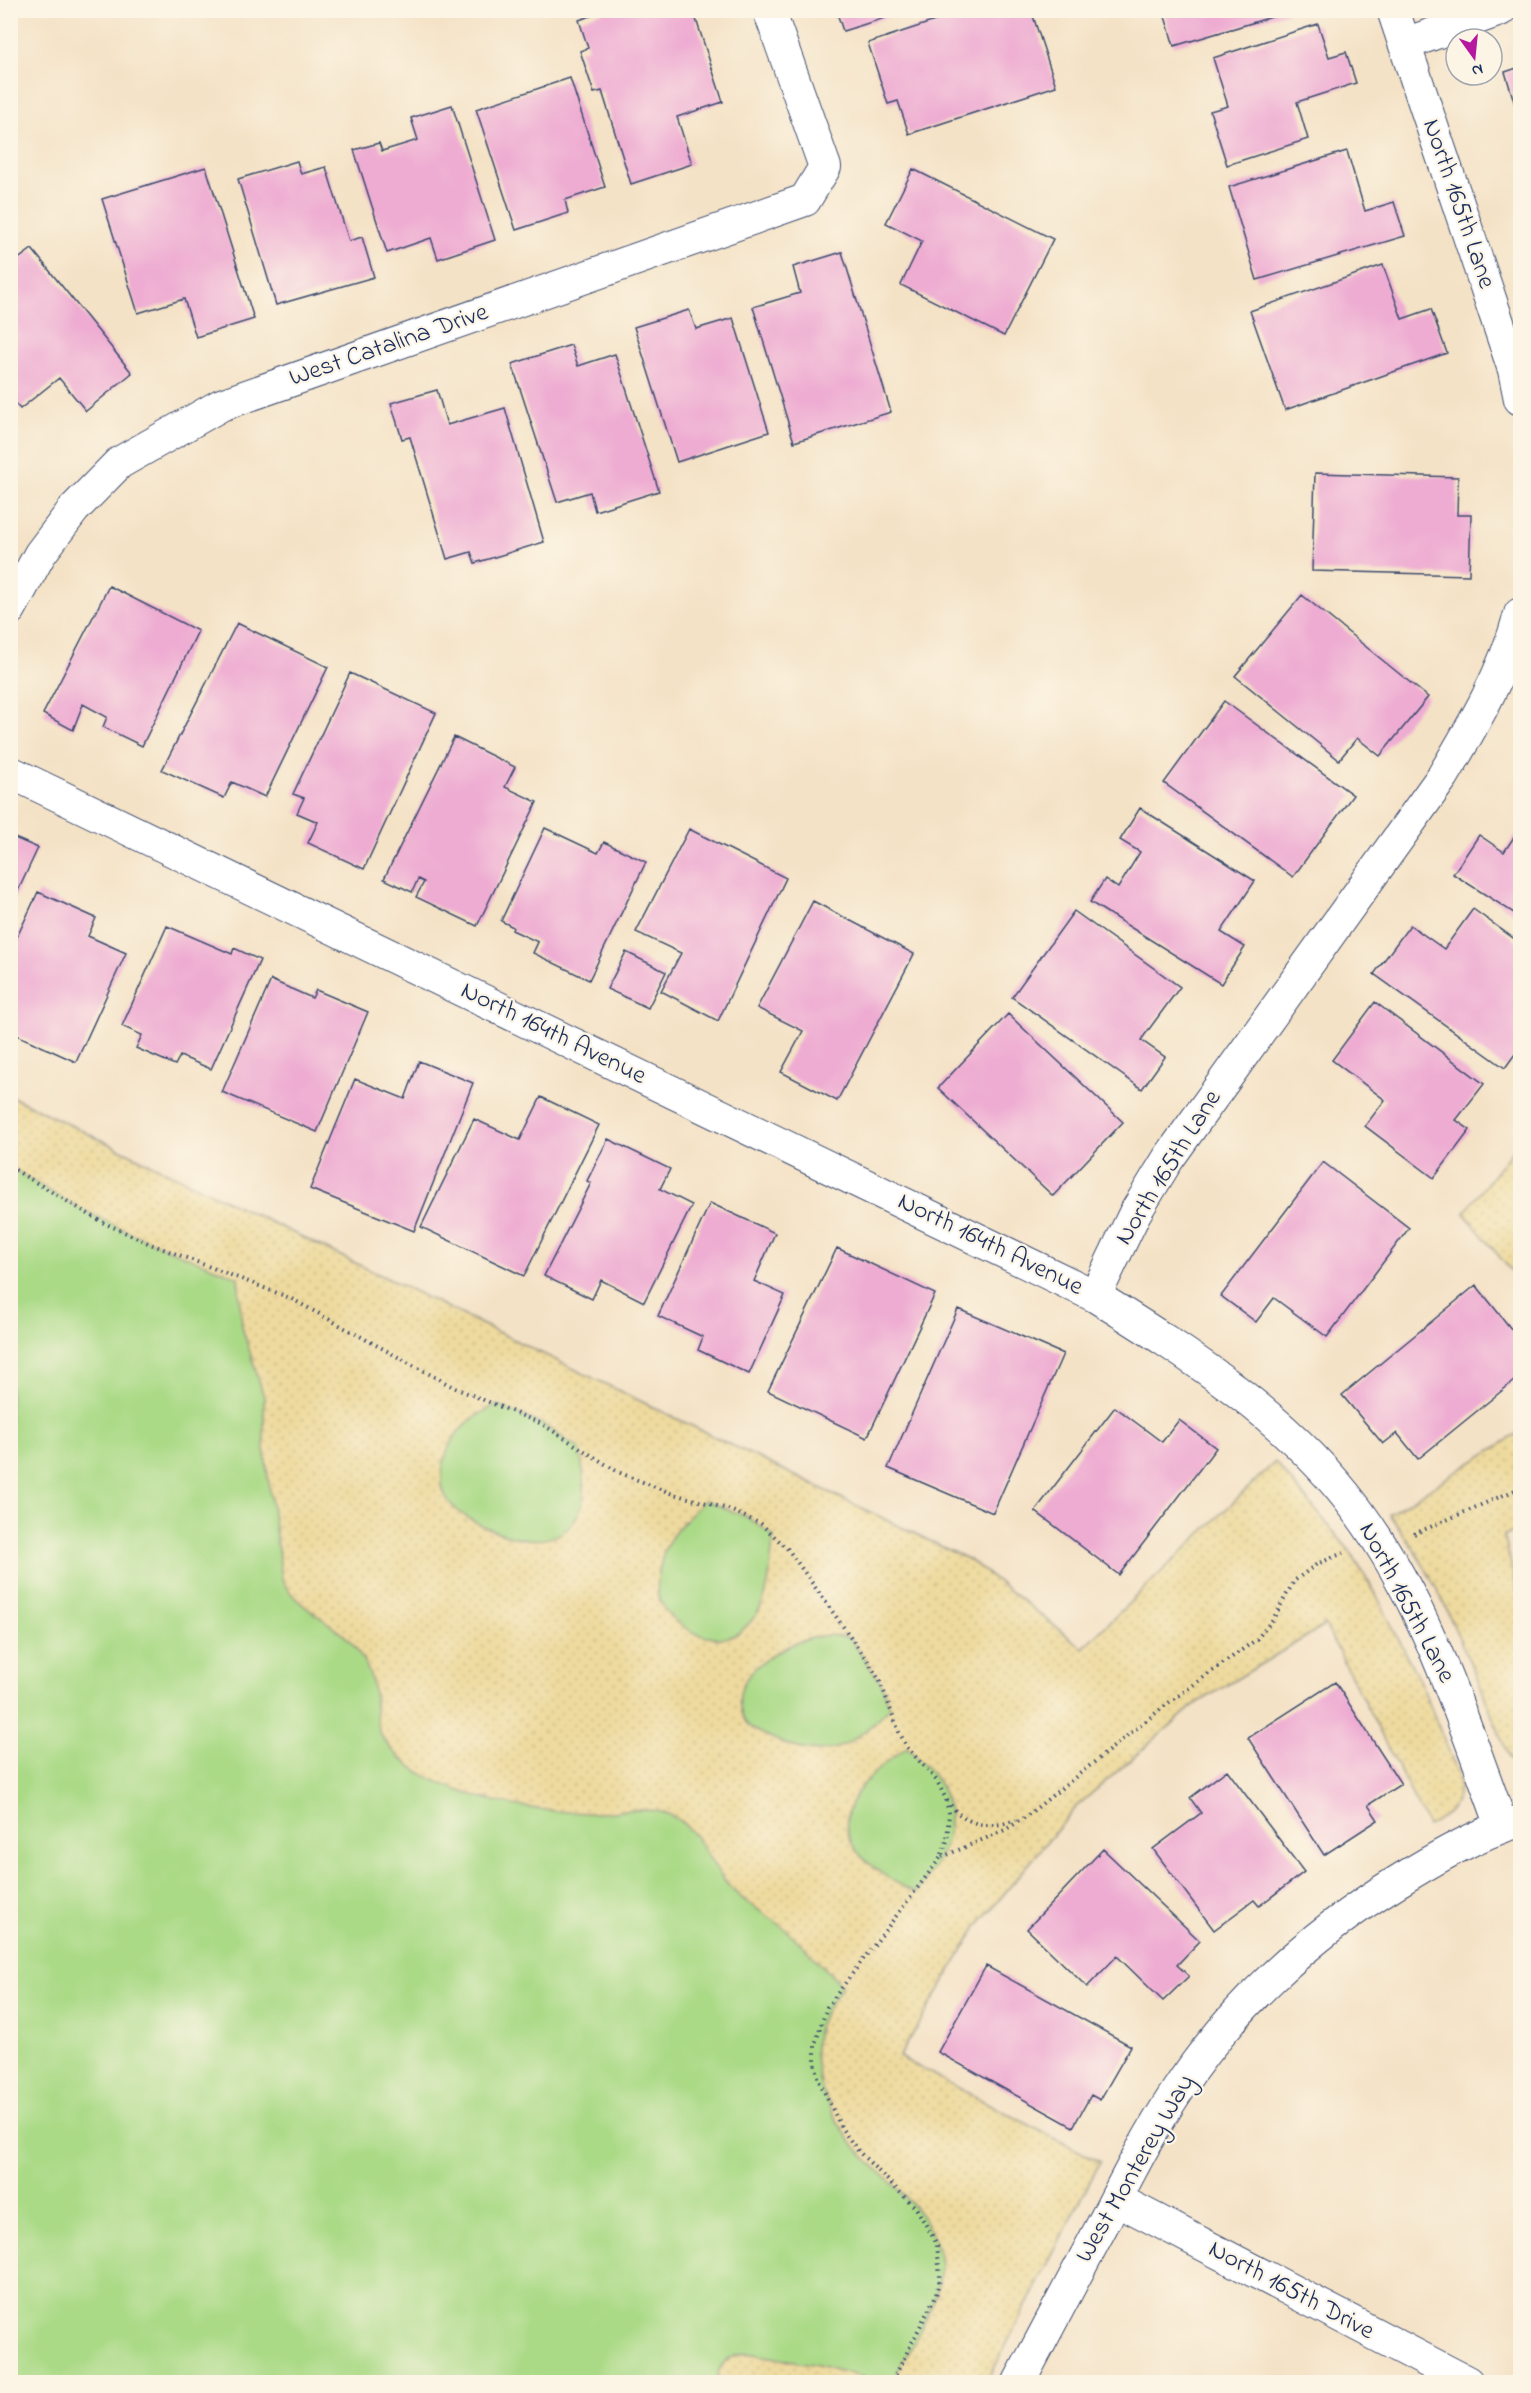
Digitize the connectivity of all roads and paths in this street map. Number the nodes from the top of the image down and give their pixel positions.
1 (769, 10) edge
2 (1393, 10) edge
3 (1500, 10) edge
4 (1405, 44) junction
5 (1521, 399) edge
6 (10, 609) edge
7 (1521, 614) edge
8 (10, 772) edge
9 (10, 1167) edge
10 (1095, 1296) junction
11 (1521, 1488) edge
12 (1379, 1543) junction
13 (945, 1797) junction
14 (1023, 1818) junction
15 (1511, 1824) edge
16 (941, 1857) junction
17 (1116, 2199) junction
18 (895, 2382) edge
19 (1019, 2382) edge
20 (1467, 2382) edge

1 - 6 street, West Catalina Drive
2 - 4 street, North 165th Lane
3 - 4 street
4 - 5 street, North 165th Lane
7 - 10 street, North 165th Lane
8 - 10 street, North 164th Avenue
9 - 13 path
10 - 12 street, North 165th Lane
11 - 12 path
12 - 14 path
12 - 15 street, North 165th Lane
13 - 14 path
13 - 16 path
14 - 16 path
15 - 17 street, West Monterey Way
16 - 18 path
17 - 19 street, West Monterey Way
17 - 20 street, North 165th Drive

